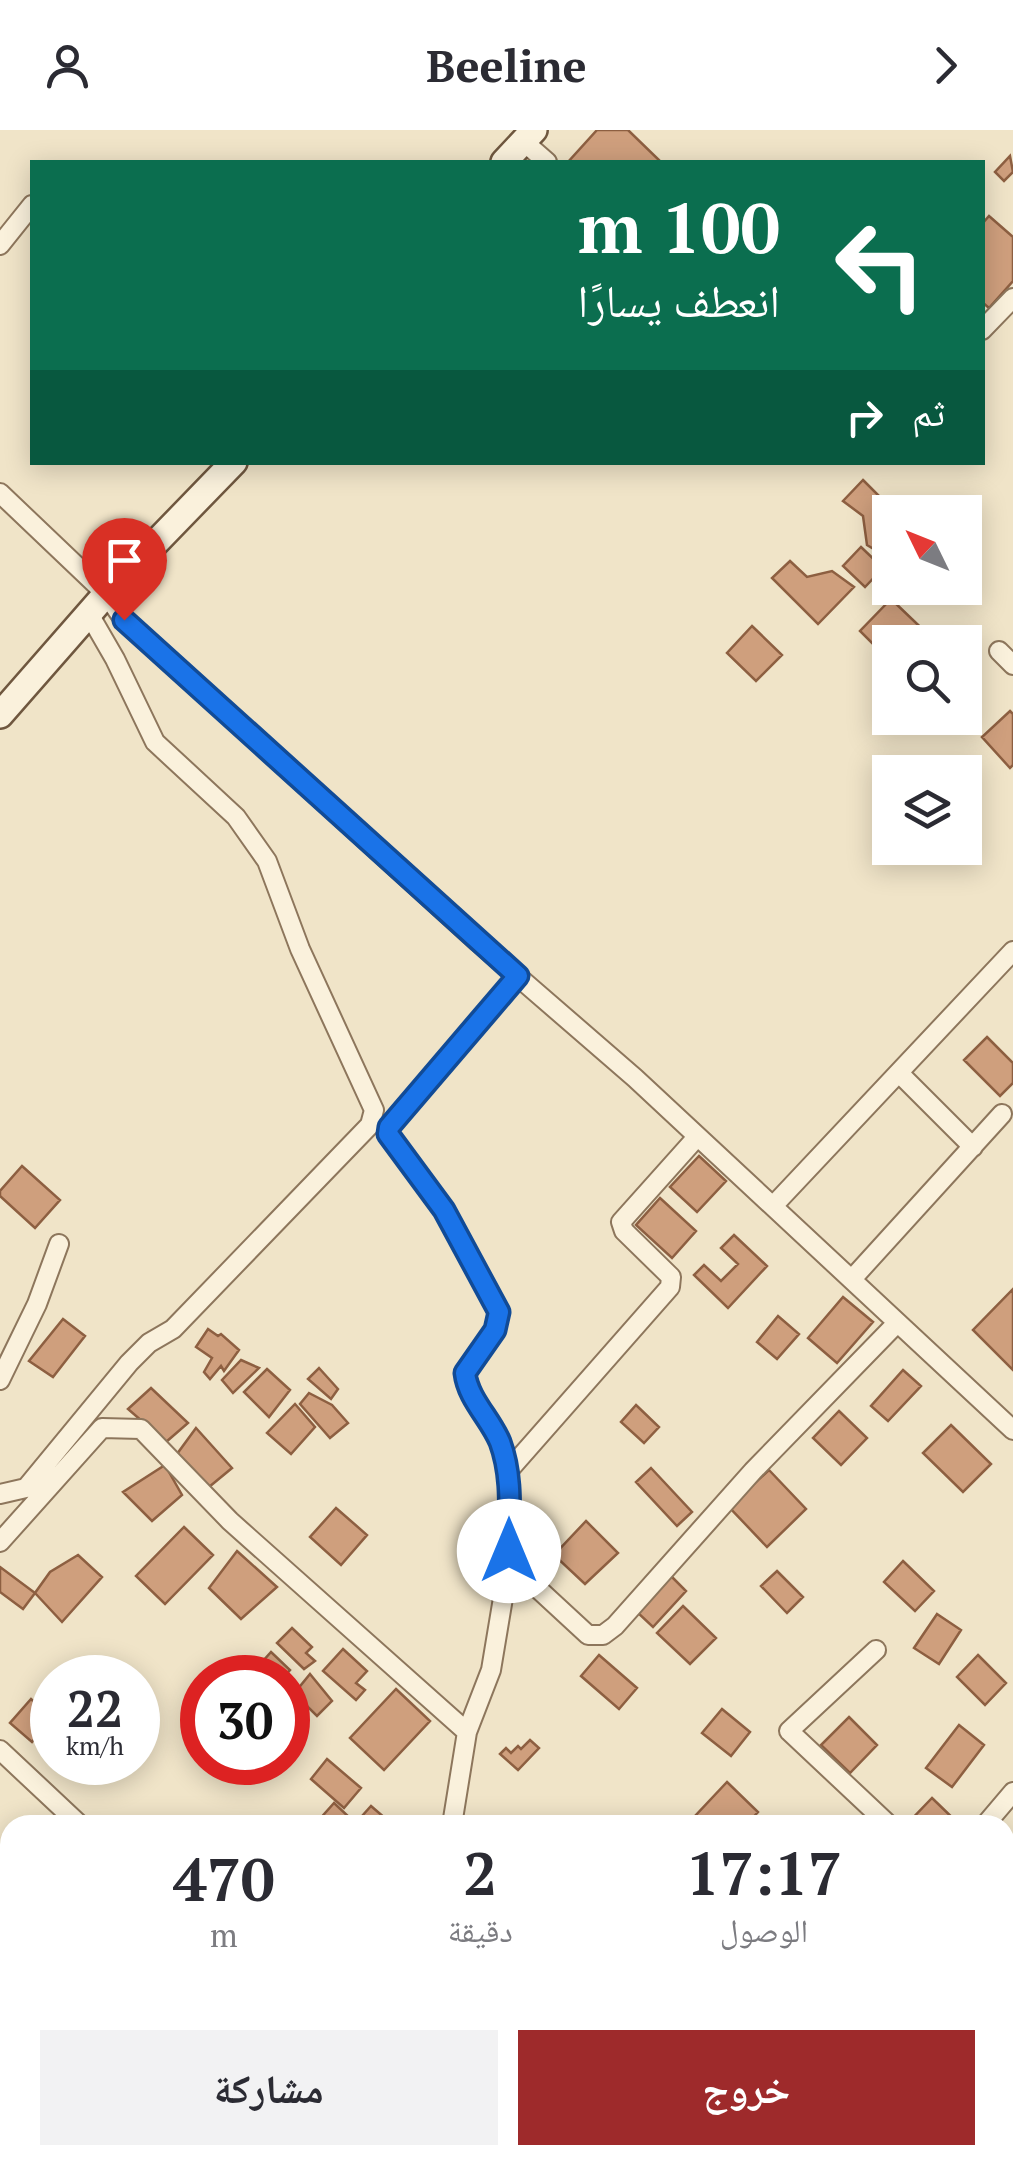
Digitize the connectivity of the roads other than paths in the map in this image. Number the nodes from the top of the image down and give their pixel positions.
1 (529, 136) edge
2 (506, 160) edge
3 (546, 160) edge
4 (30, 208) edge
5 (0, 245) edge
6 (1013, 298) edge
7 (985, 327) edge
8 (231, 465) edge
9 (0, 493) edge
10 (106, 594) junction
11 (88, 614) junction
12 (0, 715) edge
13 (1013, 951) edge
14 (518, 976) junction
15 (899, 1073) junction
16 (1002, 1114) dead end
17 (697, 1136) junction
18 (973, 1146) junction
19 (773, 1206) junction
20 (59, 1244) dead end
21 (852, 1280) junction
22 (897, 1323) junction
23 (0, 1380) edge
24 (1013, 1430) edge
25 (508, 1470) junction
26 (0, 1494) edge
27 (0, 1542) edge
28 (509, 1562) junction
29 (876, 1650) dead end
30 (467, 1732) junction
31 (0, 1750) edge
32 (1013, 1792) edge
33 (69, 1815) edge
34 (454, 1815) edge
35 (879, 1815) edge
36 (993, 1815) edge

1 - 2 main road
1 - 3 street
4 - 5 street
6 - 7 street
8 - 10 main road
9 - 10 street
10 - 11 main road
10 - 14 street
11 - 12 main road
11 - 26 street
13 - 15 street
14 - 17 street
14 - 25 street
15 - 18 street
15 - 19 street
16 - 18 street
17 - 19 street
17 - 25 street
18 - 21 street
19 - 21 street
20 - 23 street
21 - 22 street
22 - 24 street
22 - 28 street
25 - 28 street
27 - 30 street
28 - 30 street
29 - 35 street
30 - 34 street
31 - 33 street
32 - 36 street

